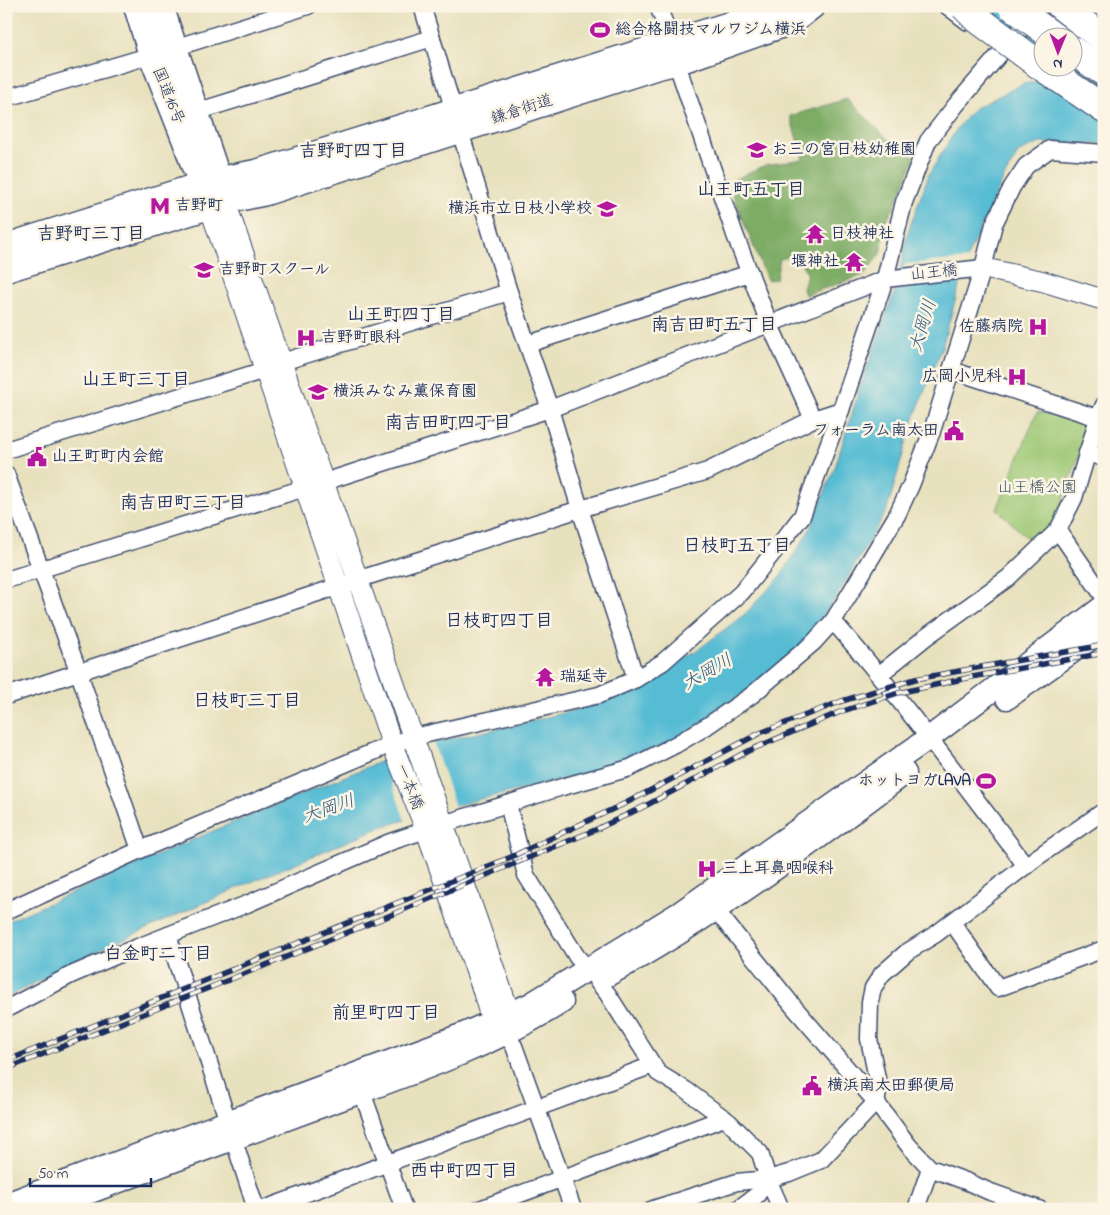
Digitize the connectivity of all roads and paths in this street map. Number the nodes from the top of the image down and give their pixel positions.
1 (137, 6) edge
2 (160, 6) edge
3 (308, 6) edge
4 (422, 6) edge
5 (658, 6) edge
6 (780, 6) edge
7 (812, 6) edge
8 (947, 6) edge
9 (964, 6) edge
10 (977, 6) edge
11 (1012, 6) edge
12 (1041, 6) edge
13 (1061, 6) edge
14 (1085, 6) edge
15 (1104, 19) edge
16 (1042, 28) edge
17 (432, 38) junction
18 (1104, 39) edge
19 (1032, 47) edge
20 (1003, 50) junction
21 (163, 52) junction
22 (674, 52) junction
23 (1082, 57) edge
24 (1032, 59) edge
25 (1104, 72) edge
26 (1059, 78) edge
27 (1075, 78) edge
28 (1104, 97) edge
29 (6, 98) edge
30 (1104, 109) edge
31 (196, 112) junction
32 (457, 120) junction
33 (1104, 153) edge
34 (213, 193) junction
35 (6, 247) edge
36 (984, 268) junction
37 (6, 269) edge
38 (750, 273) junction
39 (885, 279) junction
40 (509, 292) junction
41 (1104, 300) edge
42 (769, 323) junction
43 (528, 344) junction
44 (273, 366) junction
45 (951, 370) junction
46 (550, 409) junction
47 (841, 410) junction
48 (1101, 411) edge
49 (813, 419) junction
50 (6, 450) edge
51 (1087, 453) junction
52 (1104, 458) edge
53 (6, 474) edge
54 (324, 482) junction
55 (304, 486) junction
56 (580, 509) junction
57 (1058, 530) junction
58 (41, 569) junction
59 (6, 580) edge
60 (358, 580) junction
61 (339, 588) junction
62 (1104, 597) edge
63 (1104, 606) edge
64 (833, 621) junction
65 (1104, 629) edge
66 (79, 673) junction
67 (880, 674) junction
68 (636, 679) junction
69 (6, 696) edge
70 (414, 737) junction
71 (392, 744) junction
72 (933, 744) junction
73 (508, 804) junction
74 (1104, 811) edge
75 (434, 827) junction
76 (140, 850) junction
77 (1026, 866) junction
78 (710, 902) junction
79 (6, 911) edge
80 (952, 922) junction
81 (168, 935) junction
82 (1104, 949) edge
83 (593, 976) junction
84 (6, 1009) edge
85 (503, 1023) junction
86 (653, 1065) junction
87 (362, 1092) junction
88 (876, 1102) junction
89 (536, 1109) junction
90 (724, 1118) junction
91 (230, 1130) junction
92 (388, 1163) junction
93 (930, 1168) junction
94 (561, 1178) junction
95 (768, 1179) junction
96 (6, 1204) edge
97 (45, 1209) edge
98 (256, 1209) edge
99 (264, 1209) edge
100 (404, 1209) edge
101 (480, 1209) edge
102 (572, 1209) edge
103 (653, 1209) edge
104 (738, 1209) edge
105 (781, 1209) edge
106 (916, 1209) edge
107 (1039, 1209) edge

1 - 21 highway, 国道16号
2 - 21 highway, 国道16号
3 - 21 street
4 - 17 street
5 - 22 street
6 - 22 main road, 鎌倉街道
7 - 22 main road, 鎌倉街道
8 - 20 street
9 - 24 highway, bridge
10 - 19 highway
11 - 16 highway, bridge
12 - 20 street
13 - 18 highway
14 - 15 highway
17 - 31 street
17 - 32 street
20 - 39 street
21 - 29 street
21 - 31 highway, 国道16号
21 - 34 highway, 国道16号
22 - 32 main road, 鎌倉街道
22 - 38 street
23 - 25 highway
26 - 30 highway
27 - 28 highway
31 - 34 highway, 国道16号
32 - 34 main road, 鎌倉街道
32 - 40 street
33 - 36 street
34 - 35 highway
34 - 37 highway
34 - 44 street
36 - 39 street, 山王橋
36 - 41 street
36 - 45 street
38 - 42 street
38 - 43 street
39 - 42 street, 山王橋
39 - 47 street
40 - 43 street
40 - 44 street
42 - 46 street, 山王橋
42 - 49 street
43 - 46 street
44 - 50 street
44 - 54 street, 一本橋
44 - 55 street, 一本橋
45 - 48 street
45 - 64 street
46 - 54 street, 山王橋
46 - 56 street
47 - 49 street
47 - 68 street
48 - 51 street
49 - 56 street
51 - 52 street
51 - 57 street
53 - 58 street
54 - 55 street, 山王橋
54 - 60 street, 一本橋
55 - 58 street, 山王橋
55 - 61 street, 一本橋
56 - 60 street
56 - 68 street
57 - 62 street
57 - 67 street
58 - 59 street, 山王橋
58 - 66 street
60 - 61 street
60 - 70 street, 一本橋
61 - 66 street
61 - 71 street, 一本橋
63 - 72 main road
64 - 67 street
64 - 73 street
65 - 72 main road
66 - 69 street
66 - 76 street
67 - 72 street
68 - 70 street
70 - 71 street
70 - 75 street, 一本橋
71 - 75 street, 一本橋
71 - 76 street
72 - 77 street
72 - 78 main road
73 - 75 street
73 - 83 street
74 - 77 street
75 - 81 street
75 - 85 street
76 - 79 street
77 - 80 street
78 - 83 main road
78 - 88 street
80 - 82 street
80 - 88 street
81 - 84 street
81 - 91 street
83 - 85 main road
83 - 86 street
85 - 87 main road
85 - 89 street
85 - 91 main road
86 - 89 street
86 - 90 street
87 - 91 main road
87 - 92 street
88 - 93 street
88 - 95 street
89 - 92 street
89 - 94 street
90 - 94 street
90 - 95 street
91 - 96 main road
91 - 97 main road
91 - 98 street
92 - 99 street
92 - 100 street
93 - 106 street
93 - 107 street
94 - 101 street
94 - 102 street
95 - 103 street
95 - 104 street
95 - 105 street

